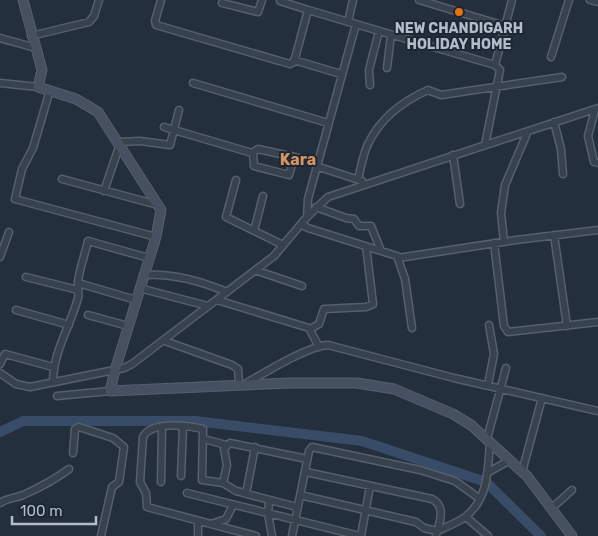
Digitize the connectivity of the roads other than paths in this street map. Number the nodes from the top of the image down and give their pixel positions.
1 (23, 0) edge
2 (99, 0) edge
3 (161, 0) edge
4 (262, 0) edge
5 (353, 0) edge
6 (420, 0) edge
7 (512, 0) edge
8 (570, 0) edge
9 (590, 0) edge
10 (280, 1) dead end
11 (598, 2) edge
12 (222, 3) dead end
13 (439, 3) edge
14 (308, 10) junction
15 (348, 22) junction
16 (356, 24) junction
17 (505, 26) junction
18 (379, 31) junction
19 (391, 35) junction
20 (31, 36) junction
21 (0, 38) edge
22 (36, 48) junction
23 (551, 57) dead end
24 (294, 60) junction
25 (495, 65) junction
26 (387, 68) dead end
27 (341, 74) junction
28 (562, 77) dead end
29 (0, 82) edge
30 (193, 83) dead end
31 (370, 85) dead end
32 (496, 86) junction
33 (38, 87) junction
34 (50, 90) junction
35 (596, 109) edge
36 (179, 110) dead end
37 (554, 122) junction
38 (328, 123) junction
39 (164, 127) dead end
40 (173, 130) junction
41 (528, 130) junction
42 (119, 143) junction
43 (484, 145) junction
44 (253, 153) junction
45 (453, 155) junction
46 (294, 158) junction
47 (598, 163) edge
48 (317, 164) junction
49 (563, 174) dead end
50 (358, 178) junction
51 (62, 179) dead end
52 (236, 180) dead end
53 (364, 183) junction
54 (104, 191) junction
55 (263, 196) dead end
56 (460, 204) dead end
57 (158, 205) junction
58 (316, 207) junction
59 (305, 219) junction
60 (598, 230) edge
61 (254, 231) junction
62 (9, 232) dead end
63 (554, 235) junction
64 (156, 237) junction
65 (504, 242) junction
66 (494, 244) junction
67 (283, 246) junction
68 (366, 246) junction
69 (382, 251) junction
70 (0, 257) edge
71 (148, 258) junction
72 (398, 258) junction
73 (255, 270) junction
74 (143, 275) junction
75 (26, 277) dead end
76 (78, 286) junction
77 (302, 286) dead end
78 (139, 288) junction
79 (227, 292) junction
80 (136, 300) junction
81 (217, 300) junction
82 (208, 306) junction
83 (16, 310) dead end
84 (88, 315) dead end
85 (598, 322) edge
86 (69, 325) junction
87 (488, 325) dead end
88 (128, 326) junction
89 (567, 326) junction
90 (310, 328) junction
91 (412, 328) dead end
92 (165, 341) junction
93 (319, 347) junction
94 (0, 364) edge
95 (53, 367) junction
96 (506, 368) dead end
97 (115, 370) junction
98 (0, 373) edge
99 (53, 382) junction
100 (242, 384) junction
101 (488, 386) junction
102 (500, 388) junction
103 (110, 391) junction
104 (58, 396) dead end
105 (542, 398) junction
106 (598, 411) edge
107 (183, 426) junction
108 (162, 427) junction
109 (204, 439) junction
110 (488, 440) junction
111 (226, 445) junction
112 (255, 448) junction
113 (73, 453) dead end
114 (307, 459) junction
115 (510, 460) junction
116 (69, 469) dead end
117 (306, 472) junction
118 (522, 472) junction
119 (487, 473) junction
120 (181, 476) dead end
121 (161, 482) dead end
122 (223, 483) junction
123 (370, 486) junction
124 (572, 490) dead end
125 (187, 493) dead end
126 (243, 493) junction
127 (300, 495) junction
128 (480, 499) junction
129 (269, 501) junction
130 (0, 503) edge
131 (232, 505) junction
132 (297, 508) junction
133 (552, 508) junction
134 (365, 511) junction
135 (268, 514) junction
136 (466, 517) junction
137 (295, 521) junction
138 (198, 522) junction
139 (208, 524) junction
140 (437, 534) edge
141 (101, 536) edge
142 (198, 536) edge
143 (256, 536) edge
144 (272, 536) edge
145 (292, 536) edge
146 (360, 536) edge
147 (488, 536) edge
148 (572, 536) edge

1 - 20 street
2 - 20 street
3 - 24 street
4 - 12 street
5 - 15 street
6 - 13 street
7 - 17 street
8 - 23 street
9 - 11 street
10 - 14 street
13 - 17 street
14 - 15 street
14 - 24 street
15 - 16 street
16 - 18 street
16 - 27 street
17 - 25 street
18 - 19 street
18 - 31 street
19 - 25 street
19 - 26 street
20 - 22 street
21 - 22 street
22 - 33 street
24 - 27 street
25 - 32 street
27 - 38 street
28 - 32 street
29 - 33 street
30 - 38 street
32 - 43 street
32 - 50 street
33 - 34 street
34 - 42 street
34 - 64 street
35 - 37 street
35 - 47 street
36 - 40 street
37 - 41 street
37 - 49 street
38 - 48 street
39 - 40 street
40 - 42 street
40 - 44 street
41 - 43 street
41 - 65 street
42 - 54 street
42 - 57 street
43 - 45 street
44 - 46 street
44 - 46 street
45 - 53 street
45 - 56 street
46 - 48 street
48 - 50 street
48 - 59 street
50 - 53 street
51 - 54 street
52 - 61 street
53 - 58 street
54 - 57 street
55 - 61 street
57 - 64 street
58 - 59 street
58 - 69 street
59 - 67 street
59 - 68 street
60 - 63 street
61 - 67 street
62 - 70 street
63 - 65 street
63 - 89 street
64 - 71 street
65 - 66 street
66 - 72 street
66 - 89 street
67 - 73 street
68 - 69 street
68 - 90 street
69 - 72 street
71 - 74 street
71 - 76 street
72 - 91 street
73 - 77 street
73 - 79 street
74 - 78 street
74 - 79 street
75 - 76 street
76 - 80 street
76 - 86 street
78 - 80 street
78 - 82 street
79 - 81 street
80 - 88 street
81 - 82 street
81 - 90 street
82 - 92 street
83 - 86 street
84 - 88 street
85 - 89 street
86 - 95 street
87 - 101 street
88 - 97 street
90 - 93 street
92 - 97 street
92 - 100 street
93 - 100 street
93 - 101 street
94 - 95 street
95 - 99 street
96 - 102 street
97 - 99 street
97 - 103 street
98 - 99 street
100 - 103 street
100 - 110 street
101 - 102 street
102 - 105 street
102 - 110 street
103 - 104 street
105 - 106 street
105 - 118 street
107 - 108 street
107 - 109 street
107 - 120 street
108 - 121 street
108 - 138 street
109 - 111 street
109 - 122 street
110 - 115 street
110 - 119 street
111 - 112 street
111 - 122 street
112 - 114 street
112 - 126 street
113 - 141 street
114 - 117 street
114 - 128 street
115 - 118 street
115 - 119 street
116 - 130 street
117 - 123 street
117 - 127 street
118 - 133 street
119 - 128 street
122 - 126 street
123 - 134 street
123 - 140 street
124 - 133 street
125 - 131 street
126 - 129 street
127 - 132 street
127 - 134 street
128 - 136 street
129 - 132 street
129 - 135 street
131 - 135 street
131 - 139 street
132 - 137 street
133 - 148 street
134 - 140 street
134 - 146 street
135 - 137 street
135 - 144 street
136 - 140 street
136 - 147 street
137 - 145 street
137 - 146 street
138 - 139 street
138 - 142 street
139 - 143 street

